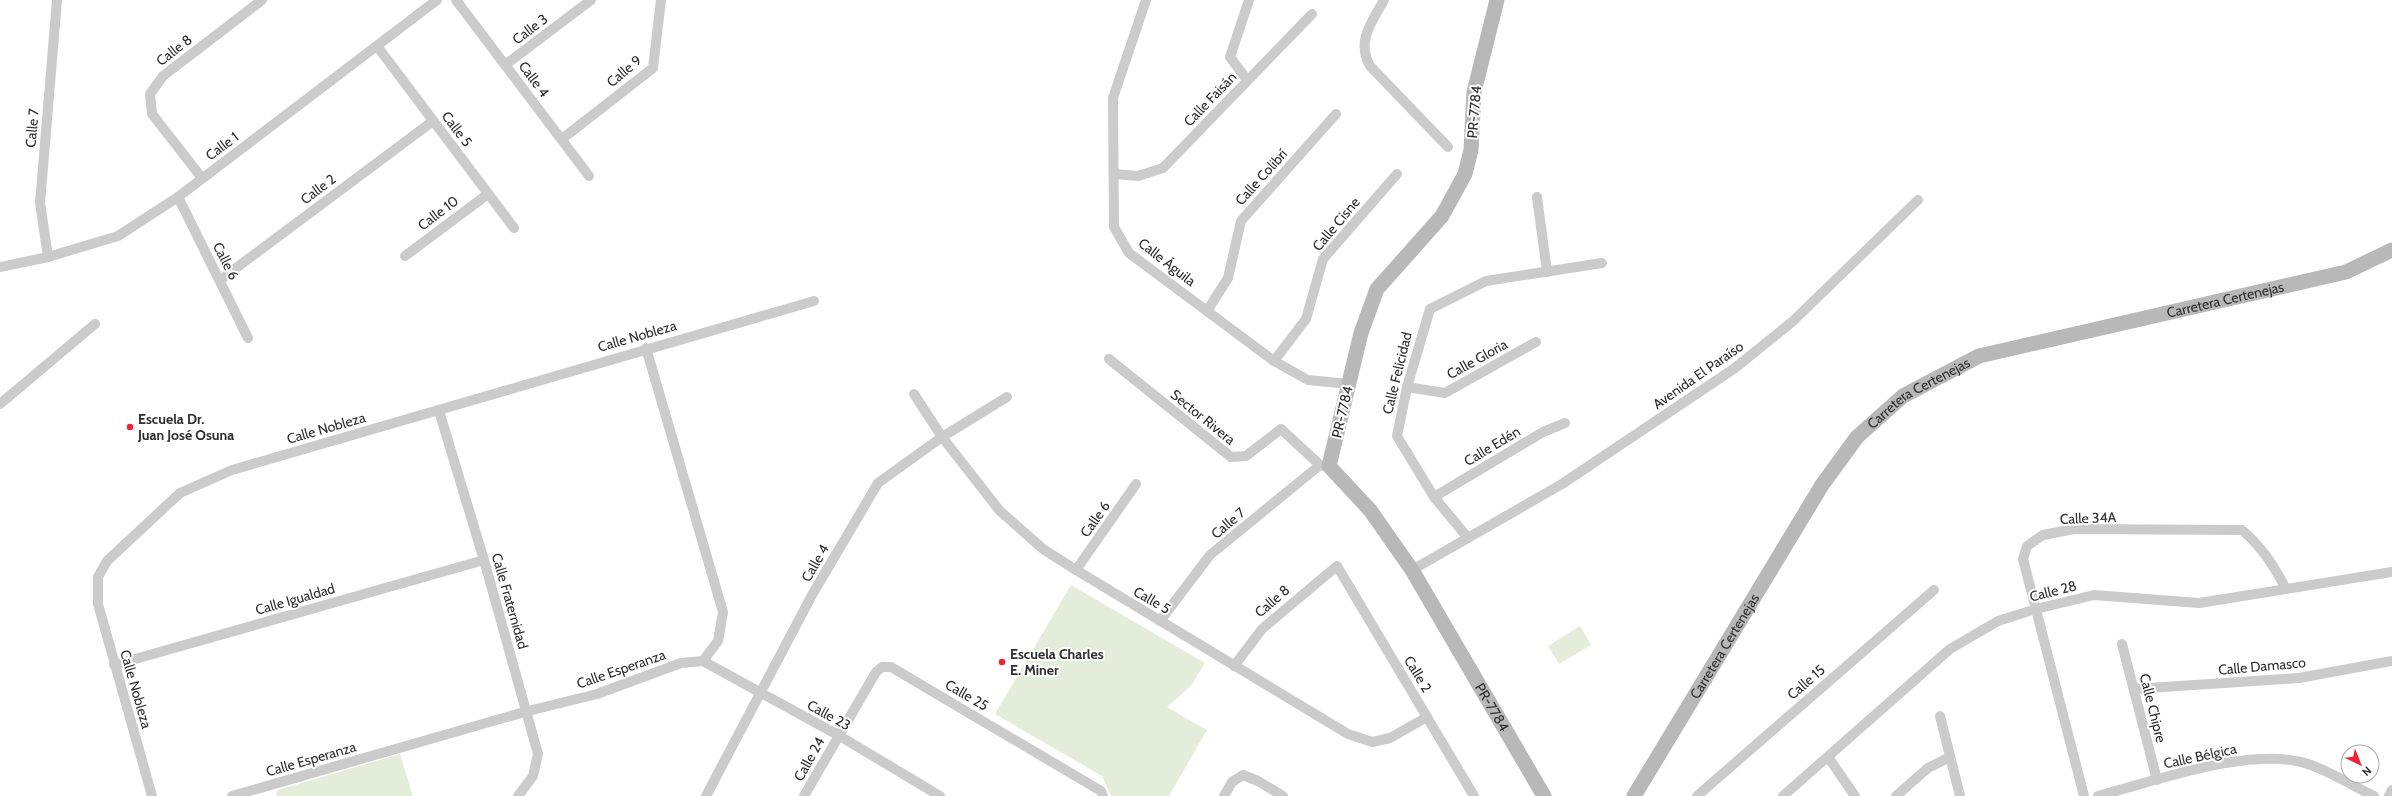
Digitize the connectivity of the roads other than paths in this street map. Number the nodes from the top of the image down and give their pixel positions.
1 (57, 0) edge
2 (262, 0) edge
3 (437, 0) edge
4 (456, 0) edge
5 (591, 0) edge
6 (661, 0) edge
7 (1146, 0) edge
8 (1249, 0) edge
9 (1384, 0) edge
10 (1496, 0) edge
11 (1312, 14) dead end
12 (377, 46) junction
13 (505, 65) junction
14 (1247, 80) junction
15 (1336, 114) dead end
16 (433, 121) junction
17 (562, 139) junction
18 (1448, 147) dead end
19 (1114, 174) junction
20 (1397, 174) dead end
21 (589, 176) dead end
22 (202, 178) junction
23 (488, 194) junction
24 (178, 197) junction
25 (1537, 197) dead end
26 (1918, 200) dead end
27 (514, 228) dead end
28 (2392, 250) edge
29 (405, 256) dead end
30 (48, 257) junction
31 (1602, 263) dead end
32 (0, 267) edge
33 (1547, 272) junction
34 (220, 280) junction
35 (814, 301) dead end
36 (1207, 311) junction
37 (95, 324) dead end
38 (248, 338) dead end
39 (1536, 342) dead end
40 (646, 348) junction
41 (1109, 359) dead end
42 (1274, 361) junction
43 (1349, 384) junction
44 (1407, 387) junction
45 (914, 394) dead end
46 (1006, 397) dead end
47 (0, 404) edge
48 (439, 411) junction
49 (1566, 423) dead end
50 (942, 437) junction
51 (1324, 466) junction
52 (1136, 484) dead end
53 (1434, 497) junction
54 (1468, 538) junction
55 (484, 560) junction
56 (1337, 566) joint
57 (1076, 570) junction
58 (1412, 570) junction
59 (2392, 572) edge
60 (2286, 589) junction
61 (1934, 590) dead end
62 (2036, 609) junction
63 (1160, 621) junction
64 (2122, 644) dead end
65 (703, 661) junction
66 (2392, 661) edge
67 (114, 665) junction
68 (1234, 666) junction
69 (2134, 690) junction
70 (759, 693) junction
71 (528, 711) junction
72 (1940, 716) dead end
73 (1427, 717) junction
74 (838, 735) junction
75 (1828, 757) junction
76 (1950, 757) junction
77 (2157, 780) junction
78 (269, 785) junction
79 (2392, 790) edge
80 (152, 796) edge
81 (232, 796) edge
82 (272, 796) edge
83 (518, 796) edge
84 (706, 796) edge
85 (804, 796) edge
86 (940, 796) edge
87 (1103, 796) edge
88 (1224, 796) edge
89 (1283, 796) edge
90 (1474, 796) edge
91 (1544, 796) edge
92 (1634, 796) edge
93 (1697, 796) edge
94 (1783, 796) edge
95 (1855, 796) edge
96 (1896, 796) edge
97 (1960, 796) edge
98 (2084, 796) edge
99 (2098, 796) edge
100 (2374, 796) edge
101 (2389, 796) edge

1 - 30 street, Calle 7
2 - 22 street, Calle 8
3 - 12 street, Calle 1
4 - 13 street, Calle 4
5 - 13 street, Calle 3
6 - 17 street, Calle 9
7 - 19 street, Calle Águila
8 - 14 street
9 - 18 street
10 - 43 main road, PR-7784 / PR-7784
11 - 14 street, Calle Faisán
12 - 16 street, Calle 5
12 - 22 street, Calle 1
13 - 17 street, Calle 4
14 - 19 street, Calle Faisán
15 - 36 street, Calle Colibrí
16 - 23 street, Calle 5
16 - 34 street, Calle 2
17 - 21 street, Calle 4
19 - 36 street, Calle Águila
20 - 42 street, Calle Cisne
22 - 24 street, Calle 1
23 - 27 street, Calle 5
23 - 29 street, Calle 10
24 - 30 street, Calle 1
24 - 34 street, Calle 6
25 - 33 street
26 - 54 street, Avenida El Paraíso
28 - 92 main road, Carretera Certenejas
30 - 32 street, Calle 1
31 - 33 street, Calle Felicidad
33 - 44 street, Calle Felicidad
34 - 38 street, Calle 6
35 - 40 street, Calle Nobleza
36 - 42 street, Calle Águila
37 - 47 street
39 - 44 street, Calle Gloria
40 - 48 street, Calle Nobleza
40 - 65 street
41 - 51 street, Sector Rivera
42 - 43 street, Calle Águila
43 - 51 main road, PR-7784 / PR-7784
44 - 53 street, Calle Felicidad
45 - 50 street, Calle 5
46 - 50 street, Calle 4
48 - 55 street, Calle Fraternidad
48 - 67 street, Calle Nobleza
49 - 53 street, Calle Edén
50 - 57 street, Calle 5
50 - 70 street, Calle 4
51 - 58 main road, PR-7784 / PR-7784
51 - 63 street, Calle 7
52 - 57 street, Calle 6
53 - 54 street, Calle Felicidad
54 - 58 street
55 - 67 street, Calle Igualdad
55 - 71 street, Calle Fraternidad
56 - 68 street, Calle 8
56 - 73 street, Calle 2
57 - 63 street, Calle 5
58 - 91 main road, PR-7784 / PR-7784
59 - 60 street, Calle 28
60 - 62 street, Calle 28
60 - 62 street, Calle 34A
61 - 93 street, Calle 15
62 - 75 street, Calle 28
62 - 98 street, Calle 34A
63 - 68 street, Calle 5
64 - 69 street, Calle Chipre
65 - 70 street, Calle 23
65 - 71 street, Calle Esperanza
66 - 69 street, Calle Damasco
67 - 80 street, Calle Nobleza
68 - 73 street, Calle 5
69 - 77 street, Calle Chipre
70 - 74 street, Calle 23
70 - 84 street, Calle 4
71 - 78 street, Calle Esperanza
71 - 83 street, Calle Fraternidad
72 - 76 street
73 - 90 street, Calle 2
74 - 85 street, Calle 24
74 - 86 street, Calle 23
74 - 87 street, Calle 25
75 - 94 street, Calle 28
75 - 95 street
76 - 96 street
76 - 97 street
77 - 99 street, Calle Bélgica
77 - 100 street, Calle Bélgica
78 - 81 street, Calle Esperanza
78 - 82 street
79 - 101 street
88 - 89 street

